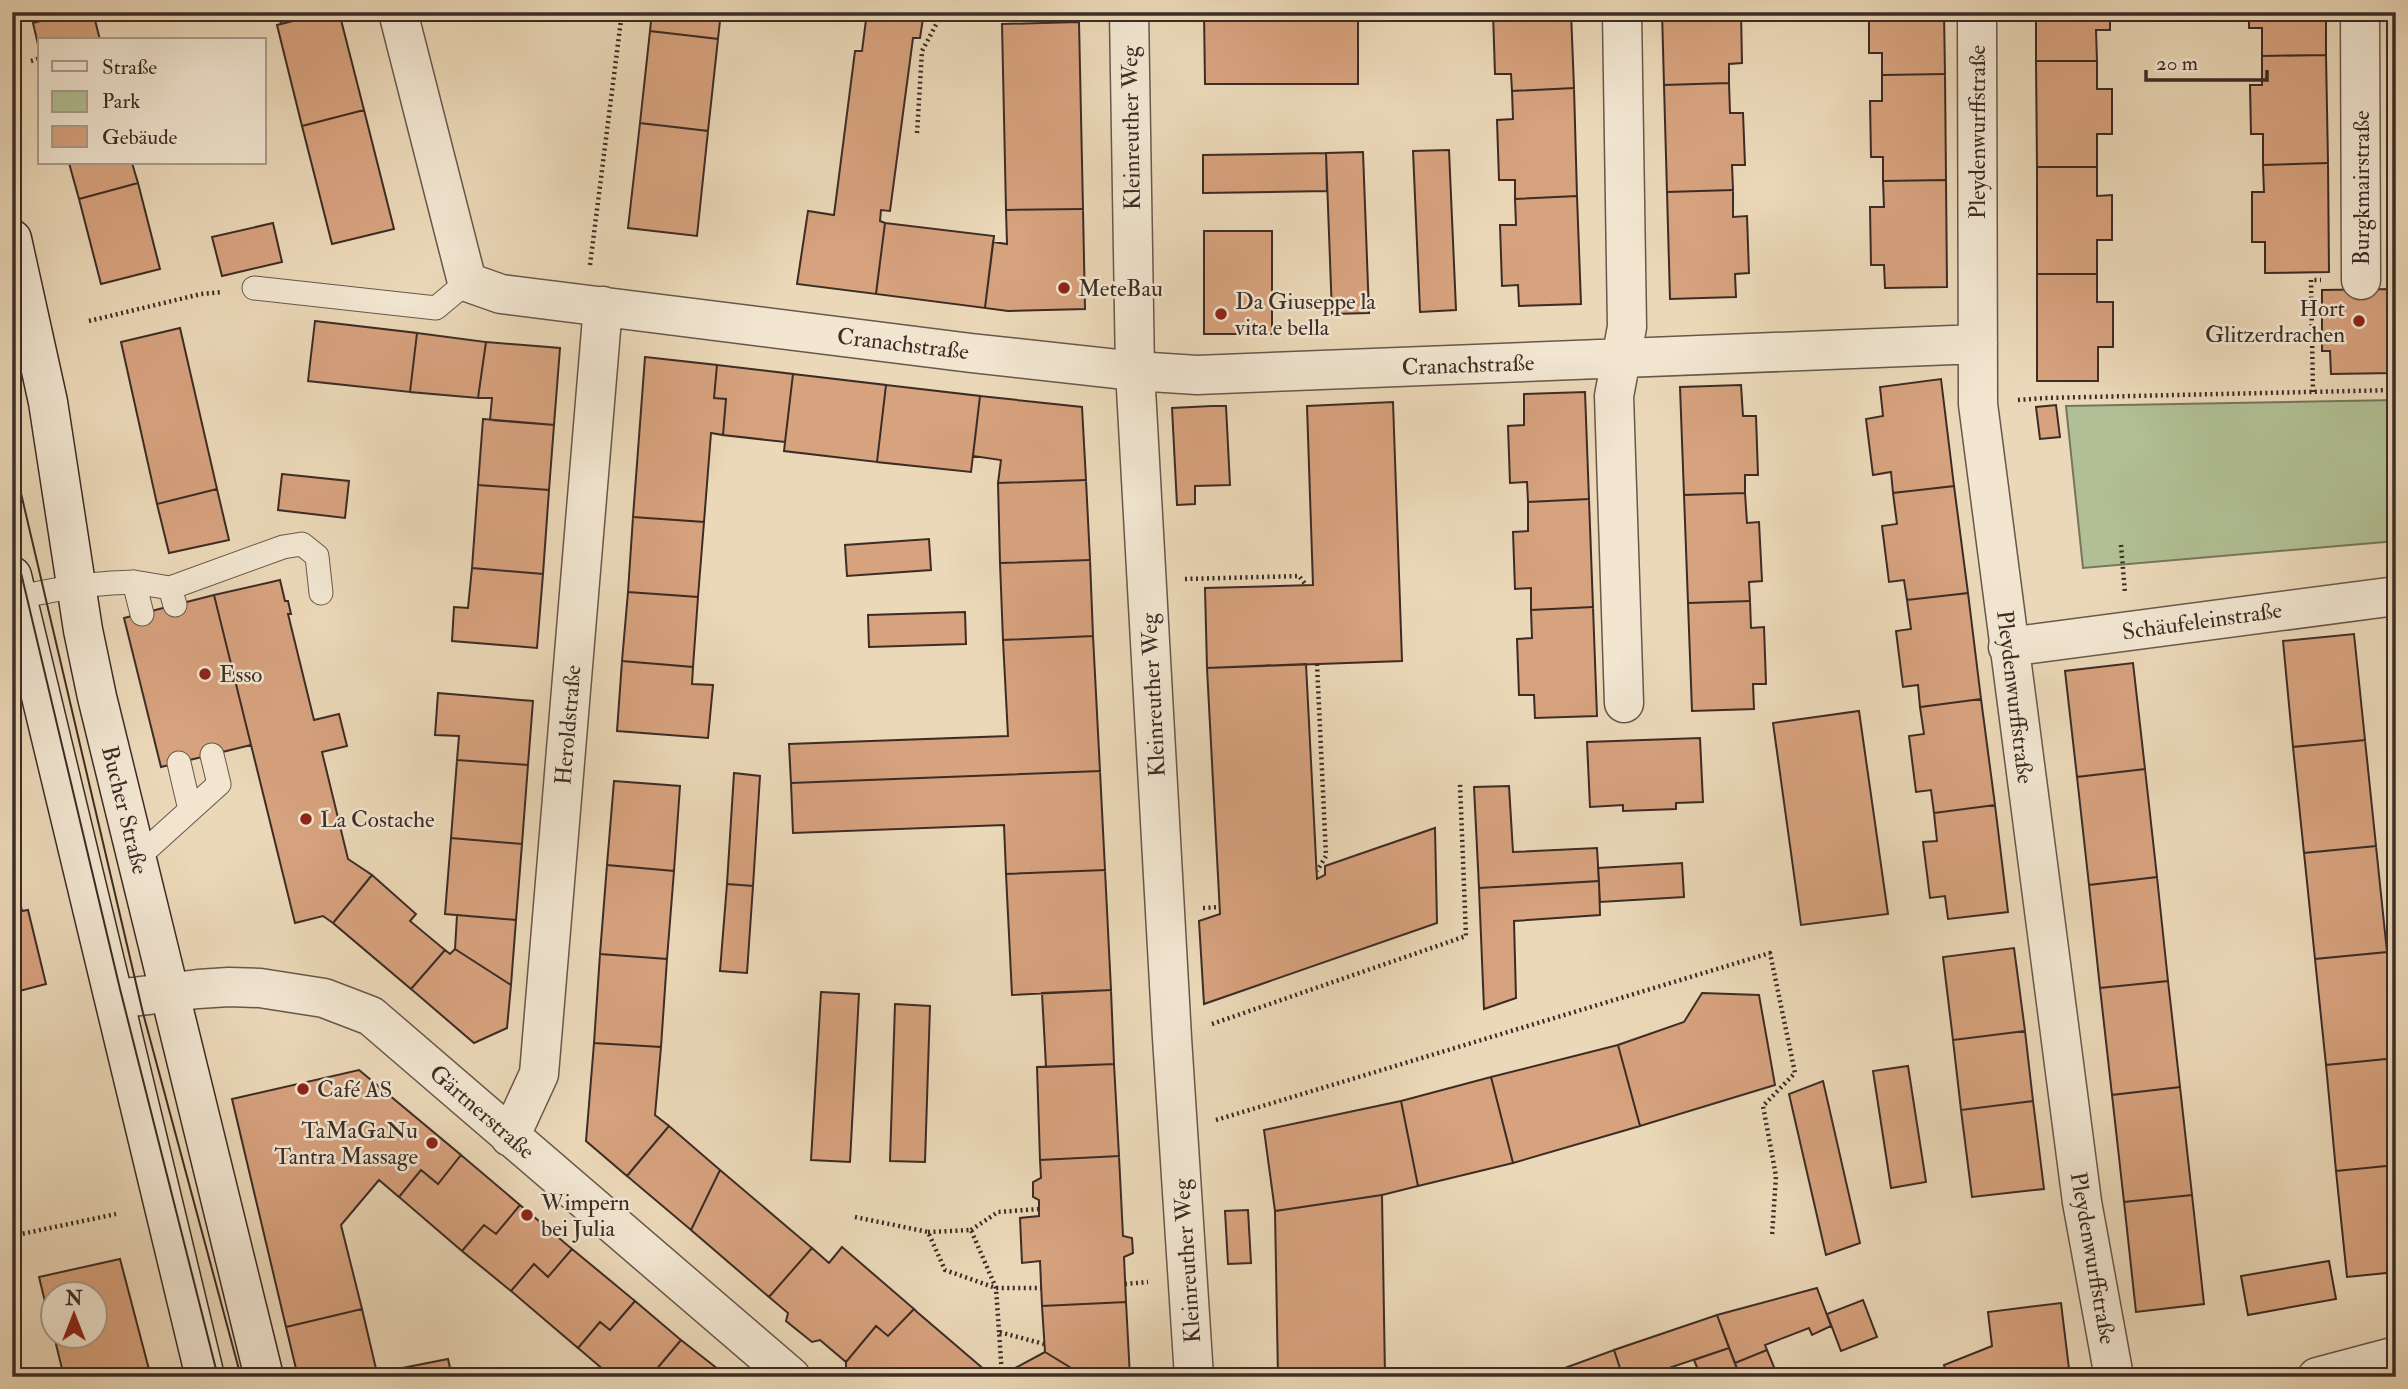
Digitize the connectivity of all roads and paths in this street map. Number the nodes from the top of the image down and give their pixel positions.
1 (398, 12) edge
2 (622, 12) edge
3 (1622, 12) edge
4 (1977, 12) edge
5 (2360, 12) edge
6 (1129, 13) edge
7 (38, 59) edge
8 (31, 61) dead end
9 (917, 133) dead end
10 (12, 239) edge
11 (2361, 280) dead end
12 (467, 282) junction
13 (254, 288) dead end
14 (201, 294) dead end
15 (594, 305) junction
16 (89, 321) dead end
17 (2312, 340) dead end
18 (1978, 344) junction
19 (1621, 359) junction
20 (1135, 371) junction
21 (2396, 390) edge
22 (2313, 391) junction
23 (2023, 400) dead end
24 (1147, 580) junction
25 (134, 582) junction
26 (1306, 584) dead end
27 (76, 586) junction
28 (15, 587) edge
29 (321, 593) dead end
30 (2396, 596) edge
31 (142, 614) dead end
32 (2008, 647) junction
33 (1317, 664) dead end
34 (1624, 703) dead end
35 (212, 755) dead end
36 (179, 763) dead end
37 (1460, 784) dead end
38 (190, 810) junction
39 (136, 859) junction
40 (1317, 871) dead end
41 (169, 992) junction
42 (116, 999) junction
43 (1172, 1038) junction
44 (1179, 1131) junction
45 (510, 1137) junction
46 (1039, 1209) dead end
47 (116, 1214) dead end
48 (855, 1217) dead end
49 (971, 1230) junction
50 (928, 1232) junction
51 (12, 1236) edge
52 (1772, 1236) dead end
53 (996, 1288) junction
54 (1042, 1288) dead end
55 (999, 1332) junction
56 (1044, 1344) dead end
57 (2396, 1356) edge
58 (1002, 1375) dead end
59 (205, 1377) edge
60 (264, 1377) edge
61 (790, 1377) edge
62 (1194, 1377) edge
63 (2113, 1377) edge
64 (2317, 1377) edge

1 - 12 street
2 - 15 path
3 - 19 street
4 - 18 street, Pleydenwurffstraße
5 - 11 street, Burgkmairstraße
6 - 9 path
6 - 20 street, Kleinreuther Weg
7 - 8 path
10 - 27 street, Bucher Straße
12 - 13 lane
12 - 15 street, Cranachstraße
14 - 16 path
15 - 20 street, Cranachstraße
15 - 45 street, Heroldstraße
17 - 22 path
18 - 19 street, Cranachstraße
18 - 32 street, Pleydenwurffstraße
19 - 20 street, Cranachstraße
19 - 34 street
20 - 24 street, Kleinreuther Weg
21 - 22 path
22 - 23 path
24 - 26 path
24 - 43 street, Kleinreuther Weg
25 - 27 lane
25 - 29 lane
25 - 31 lane
27 - 28 lane
27 - 39 street, Bucher Straße
28 - 42 street
30 - 32 street, Schäufeleinstraße
32 - 63 street, Pleydenwurffstraße
33 - 40 path
35 - 38 lane
36 - 38 lane
37 - 43 path
38 - 39 lane
39 - 41 street, Bucher Straße
41 - 42 street, Gärtnerstraße
41 - 45 street, Gärtnerstraße
41 - 60 street, Bucher Straße
42 - 59 street
43 - 44 street, Kleinreuther Weg
44 - 52 path
44 - 62 street, Kleinreuther Weg
45 - 61 street, Gärtnerstraße
46 - 49 path
47 - 51 path
48 - 50 path
49 - 50 path
49 - 53 path
50 - 53 path
53 - 54 path
53 - 55 path
55 - 56 path
55 - 58 path
57 - 64 street

